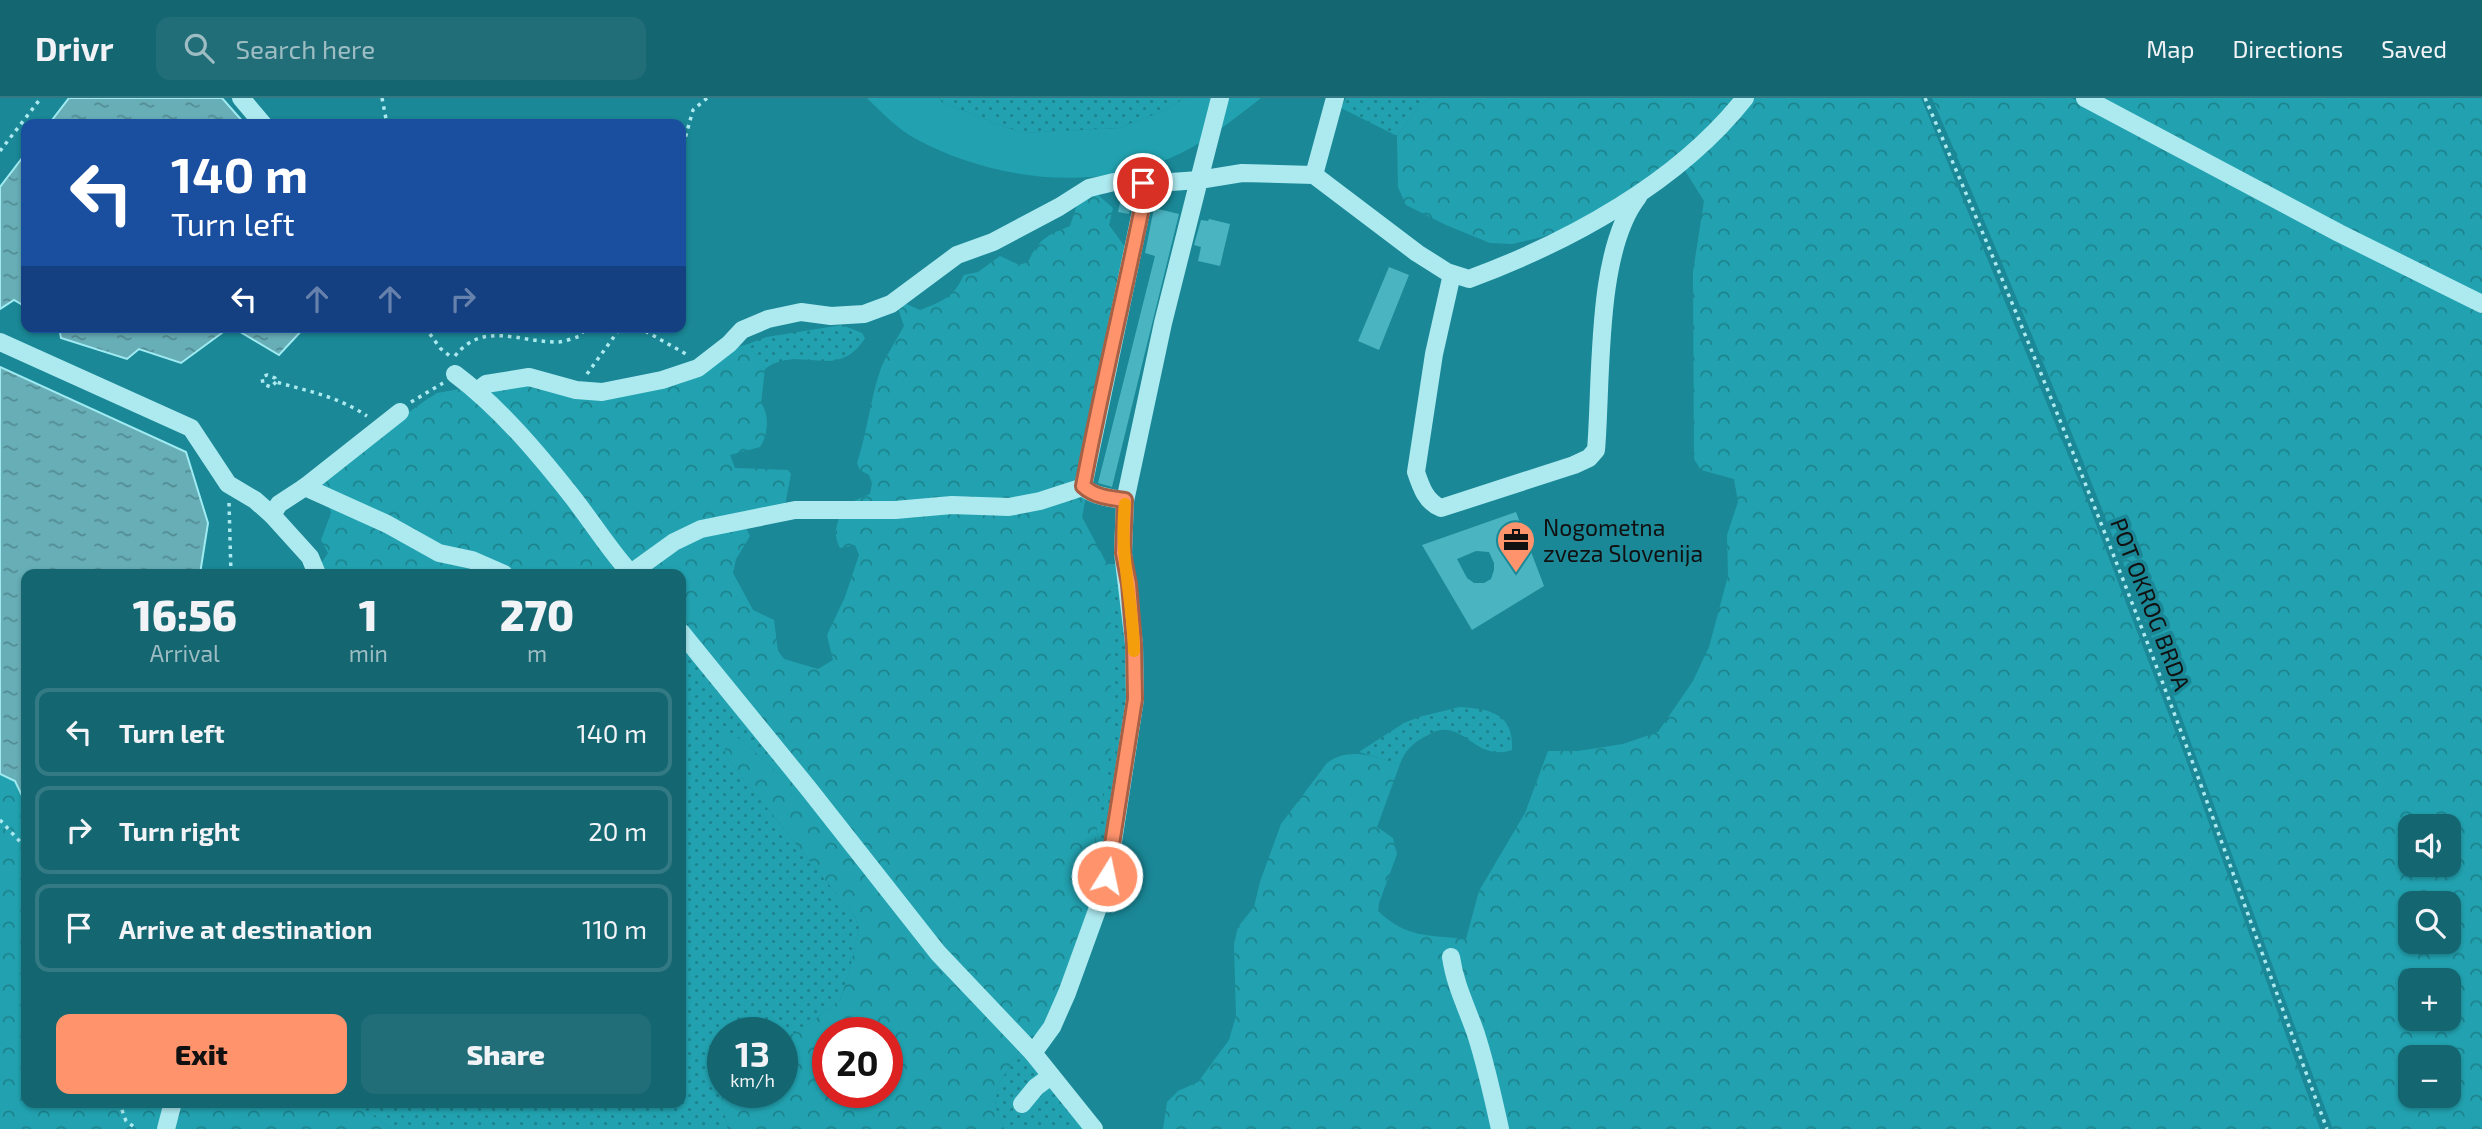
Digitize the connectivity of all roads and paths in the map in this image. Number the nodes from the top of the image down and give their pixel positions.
1 (41, 98) edge
2 (241, 98) edge
3 (382, 98) edge
4 (707, 98) edge
5 (1220, 98) edge
6 (1335, 98) edge
7 (1745, 98) edge
8 (1925, 98) edge
9 (2085, 98) edge
10 (25, 119) edge
11 (259, 119) edge
12 (386, 119) edge
13 (21, 124) edge
14 (686, 135) edge
15 (0, 151) edge
16 (1314, 175) junction
17 (1199, 180) junction
18 (1147, 183) junction
19 (1642, 191) junction
20 (1452, 274) junction
21 (2482, 304) edge
22 (429, 333) edge
23 (582, 333) edge
24 (617, 333) edge
25 (650, 333) edge
26 (0, 342) edge
27 (692, 358) dead end
28 (455, 374) joint
29 (276, 382) dead end
30 (576, 390) junction
31 (477, 391) junction
32 (400, 412) joint
33 (379, 426) junction
34 (228, 484) junction
35 (1083, 486) junction
36 (305, 487) junction
37 (1125, 500) junction
38 (272, 515) junction
39 (231, 569) edge
40 (315, 569) edge
41 (493, 569) edge
42 (624, 569) edge
43 (631, 569) edge
44 (686, 638) edge
45 (0, 820) edge
46 (21, 843) edge
47 (1451, 957) dead end
48 (1033, 1053) junction
49 (1051, 1076) junction
50 (1022, 1104) dead end
51 (121, 1108) edge
52 (171, 1108) edge
53 (136, 1129) edge
54 (166, 1129) edge
55 (1094, 1129) edge
56 (1500, 1129) edge
57 (2328, 1129) edge

1 - 10 path
2 - 11 street
3 - 12 path
4 - 14 path
5 - 17 street
6 - 16 street
7 - 19 street
8 - 57 path, POT OKROG BRDA
9 - 21 street
13 - 15 path
16 - 17 street
16 - 20 street
17 - 18 street
17 - 37 street
18 - 30 street
18 - 35 street
19 - 20 street
19 - 20 street
22 - 23 path
24 - 30 path
25 - 27 path
26 - 34 street
28 - 31 street
28 - 32 path
29 - 33 path
30 - 31 street
31 - 42 street
32 - 33 street
33 - 36 street
34 - 38 street
34 - 39 path
35 - 37 street
35 - 43 street
36 - 38 street
36 - 41 street
37 - 48 street
38 - 40 street
44 - 48 street
45 - 46 path
47 - 56 street
48 - 49 street
49 - 50 street
49 - 55 street
51 - 53 path
52 - 54 street

